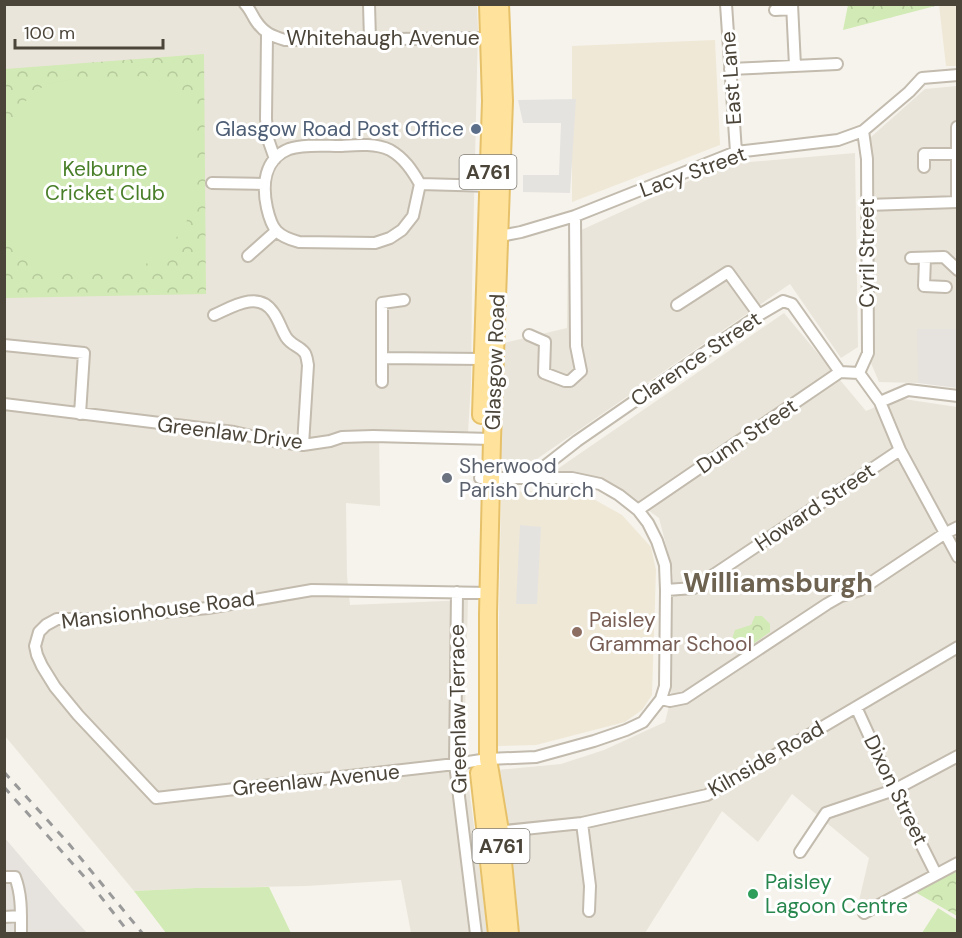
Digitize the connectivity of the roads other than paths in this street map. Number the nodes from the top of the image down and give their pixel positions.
1 (369, 4) edge
2 (488, 4) edge
3 (501, 4) edge
4 (726, 4) edge
5 (248, 6) edge
6 (792, 7) edge
7 (775, 10) dead end
8 (267, 35) junction
9 (495, 38) junction
10 (370, 40) junction
11 (837, 64) dead end
12 (795, 66) junction
13 (730, 69) junction
14 (957, 75) edge
15 (957, 127) edge
16 (863, 131) junction
17 (736, 152) junction
18 (957, 154) edge
19 (275, 159) junction
20 (924, 167) dead end
21 (212, 183) dead end
22 (264, 184) junction
23 (420, 184) junction
24 (494, 187) junction
25 (957, 202) edge
26 (867, 205) junction
27 (575, 216) junction
28 (275, 232) junction
29 (492, 237) junction
30 (248, 256) dead end
31 (911, 258) dead end
32 (925, 258) junction
33 (957, 270) edge
34 (946, 287) dead end
35 (404, 300) dead end
36 (677, 305) dead end
37 (214, 315) dead end
38 (759, 315) junction
39 (529, 335) dead end
40 (4, 345) edge
41 (382, 358) junction
42 (482, 359) junction
43 (840, 372) junction
44 (859, 373) junction
45 (382, 382) dead end
46 (957, 396) edge
47 (880, 402) junction
48 (4, 404) edge
49 (80, 414) junction
50 (486, 439) junction
51 (303, 445) junction
52 (900, 450) junction
53 (486, 478) junction
54 (542, 478) junction
55 (638, 510) junction
56 (957, 527) edge
57 (944, 534) junction
58 (957, 557) edge
59 (666, 590) junction
60 (457, 592) junction
61 (485, 592) junction
62 (957, 647) edge
63 (661, 699) junction
64 (856, 707) junction
65 (957, 756) edge
66 (482, 760) junction
67 (455, 764) junction
68 (894, 790) junction
69 (156, 798) joint
70 (582, 823) junction
71 (493, 832) junction
72 (800, 852) dead end
73 (957, 863) edge
74 (936, 874) junction
75 (4, 877) edge
76 (589, 911) dead end
77 (864, 913) dead end
78 (21, 916) junction
79 (4, 917) edge
80 (21, 933) edge
81 (476, 933) edge
82 (497, 933) edge
83 (510, 933) edge

1 - 10 street
2 - 9 main road, Glasgow Road / A761
3 - 9 main road, Glasgow Road / A761
4 - 13 street, East Lane
5 - 8 street, Whitehaugh Avenue
6 - 7 street
6 - 12 street
8 - 10 street, Whitehaugh Avenue
8 - 19 street
9 - 10 street, Whitehaugh Avenue
9 - 24 main road, Glasgow Road / A761
11 - 12 street
12 - 13 street
13 - 17 street, East Lane
14 - 16 street, Lacy Street
15 - 18 street
16 - 17 street, Lacy Street
16 - 26 street, Cyril Street
17 - 27 street, Lacy Street
18 - 20 street
18 - 25 street
19 - 22 street
19 - 23 street
21 - 22 street
22 - 28 street
23 - 24 street
23 - 28 street
24 - 29 main road, Glasgow Road / A761
25 - 26 street
26 - 44 street, Cyril Street
27 - 29 street, Lacy Street
27 - 39 street
28 - 30 street
29 - 42 main road, Glasgow Road / A761
29 - 50 main road, Glasgow Road / A761
31 - 32 street
32 - 33 street
32 - 34 street
35 - 41 street
36 - 38 street
37 - 51 street
38 - 43 street, Clarence Street
38 - 54 street, Clarence Street
40 - 49 street
41 - 42 street, Glasgow Road
41 - 45 street
42 - 50 main road, Glasgow Road / A761
43 - 44 street
43 - 55 street, Dunn Street
44 - 47 street
46 - 47 street
47 - 52 street
48 - 49 street, Greenlaw Drive
49 - 51 street, Greenlaw Drive
50 - 51 street, Greenlaw Drive
50 - 53 main road, Glasgow Road / A761
52 - 57 street
52 - 59 street, Howard Street
53 - 54 street
53 - 61 main road, Glasgow Road / A761
54 - 55 street
55 - 59 street
56 - 57 street
57 - 58 street
57 - 63 street
59 - 63 street
60 - 61 street, Mansionhouse Road
60 - 67 street, Greenlaw Terrace
60 - 69 street, Mansionhouse Road
61 - 66 main road, Glasgow Road / A761
62 - 64 street, Kilnside Road
63 - 66 street, Greenlaw Avenue
64 - 68 street, Dixon Street
64 - 70 street, Kilnside Road
65 - 68 street
66 - 67 street, Greenlaw Avenue
66 - 71 main road, Glasgow Road / A761
67 - 69 street, Greenlaw Avenue
67 - 81 street, Greenlaw Terrace
68 - 72 street
68 - 74 street, Dixon Street
70 - 71 street, Kilnside Road
70 - 76 street
71 - 82 main road, Glasgow Road / A761
71 - 83 main road, Glasgow Road / A761
73 - 74 street
74 - 77 street
75 - 78 street
78 - 79 street
78 - 80 street

